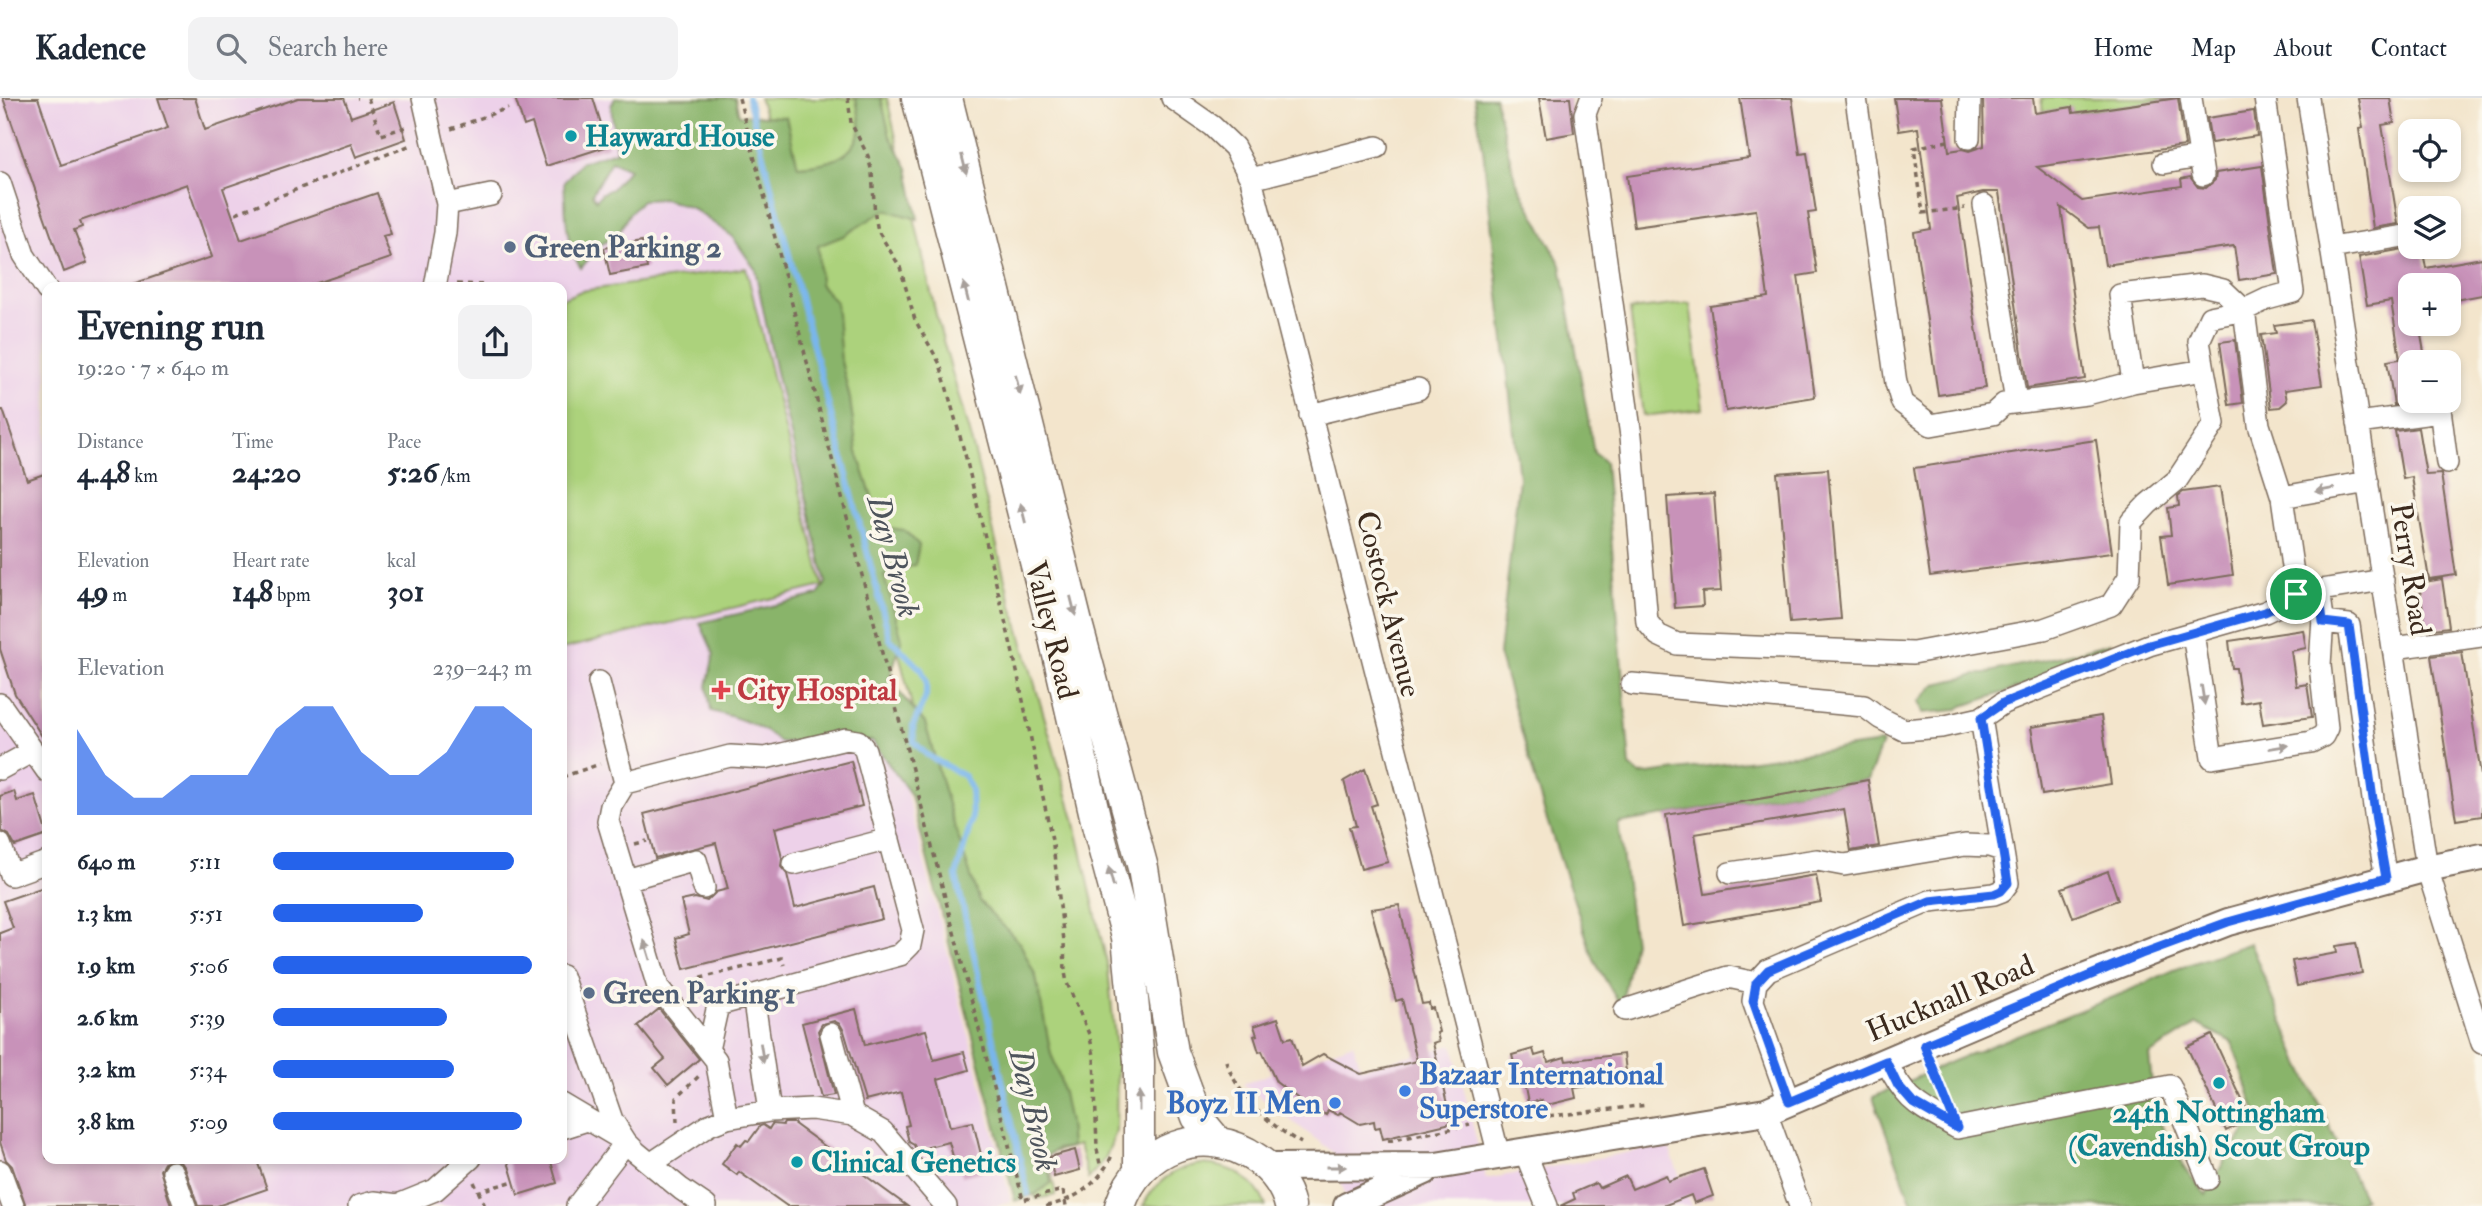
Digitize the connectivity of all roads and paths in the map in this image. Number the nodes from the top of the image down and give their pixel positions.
1 (368, 98) edge
2 (422, 98) edge
3 (739, 98) edge
4 (848, 98) edge
5 (917, 98) edge
6 (947, 98) edge
7 (1172, 98) edge
8 (1591, 98) edge
9 (1856, 98) edge
10 (1970, 98) edge
11 (2191, 98) edge
12 (2265, 98) edge
13 (2308, 98) edge
14 (508, 108) dead end
15 (429, 128) junction
16 (1969, 138) joint
17 (1377, 147) dead end
18 (2164, 163) dead end
19 (1251, 179) junction
20 (0, 183) edge
21 (491, 195) dead end
22 (447, 204) junction
23 (1984, 205) joint
24 (236, 213) dead end
25 (2398, 237) edge
26 (2332, 248) junction
27 (436, 282) edge
28 (42, 283) edge
29 (2244, 310) junction
30 (2204, 370) junction
31 (2133, 382) junction
32 (1418, 389) dead end
33 (2016, 401) junction
34 (2407, 413) edge
35 (2441, 413) edge
36 (1310, 415) junction
37 (2358, 422) junction
38 (2447, 463) dead end
39 (2368, 482) junction
40 (2282, 497) junction
41 (2383, 580) junction
42 (2319, 590) junction
43 (2296, 594) junction
44 (2323, 622) junction
45 (2193, 633) junction
46 (2481, 636) edge
47 (2394, 648) junction
48 (599, 682) dead end
49 (1632, 684) dead end
50 (0, 704) edge
51 (1981, 718) junction
52 (33, 751) junction
53 (605, 762) dead end
54 (42, 764) edge
55 (0, 769) edge
56 (567, 775) edge
57 (625, 783) junction
58 (889, 839) junction
59 (2002, 850) junction
60 (2482, 857) edge
61 (42, 863) edge
62 (794, 864) dead end
63 (3, 868) edge
64 (2427, 868) junction
65 (1730, 873) dead end
66 (2386, 878) junction
67 (626, 880) junction
68 (704, 888) dead end
69 (1756, 983) junction
70 (567, 991) edge
71 (753, 995) junction
72 (1625, 1010) dead end
73 (831, 1034) dead end
74 (2482, 1043) edge
75 (1924, 1045) junction
76 (712, 1055) junction
77 (1226, 1061) dead end
78 (1886, 1061) junction
79 (1650, 1105) dead end
80 (567, 1107) edge
81 (1777, 1107) junction
82 (771, 1111) junction
83 (853, 1115) junction
84 (727, 1118) junction
85 (587, 1120) junction
86 (1490, 1122) junction
87 (567, 1126) edge
88 (1957, 1128) junction
89 (626, 1142) junction
90 (1217, 1142) junction
91 (1385, 1142) dead end
92 (1303, 1144) dead end
93 (679, 1145) junction
94 (1525, 1152) junction
95 (1499, 1156) junction
96 (652, 1163) junction
97 (464, 1164) edge
98 (1436, 1166) junction
99 (1268, 1167) junction
100 (0, 1171) edge
101 (173, 1172) dead end
102 (2208, 1179) dead end
103 (514, 1181) dead end
104 (1118, 1188) edge
105 (477, 1192) dead end
106 (676, 1198) edge
107 (1065, 1204) edge
108 (13, 1206) edge
109 (185, 1206) edge
110 (359, 1206) edge
111 (577, 1206) edge
112 (706, 1206) edge
113 (946, 1206) edge
114 (1046, 1206) edge
115 (1290, 1206) edge
116 (1347, 1206) edge
117 (1548, 1206) edge
118 (1800, 1206) edge

1 - 15 path
2 - 15 street
3 - 107 path
4 - 104 path
104 -> 5 highway, Valley Road
6 -> 90 highway, Valley Road
7 - 19 street, Costock Avenue
8 - 30 street
9 - 33 street
10 - 16 street
11 - 18 street
12 - 29 street
13 - 26 street, Perry Road
14 - 15 path
15 - 22 street
15 - 24 path
16 - 23 path
17 - 19 street
19 - 36 street, Costock Avenue
20 - 28 street
21 - 22 street
22 - 27 street
23 - 33 street
25 - 26 street
26 - 37 street, Perry Road
29 - 30 street
29 - 31 street
29 - 40 street
30 - 31 street
31 - 33 street
32 - 36 street
34 - 37 street
35 - 38 street
36 - 86 street, Costock Avenue
37 - 39 street, Perry Road
39 -> 40 street
39 - 41 street, Perry Road
40 - 43 street
41 - 42 street
41 - 47 street, Perry Road
42 - 43 street
42 - 44 street
43 - 45 street
45 -> 44 street
44 - 66 street
45 - 51 street
46 - 47 street
47 - 64 street, Perry Road
48 - 57 street
49 - 51 street
50 - 52 street
51 - 59 street
52 - 54 street
52 - 55 street
53 - 56 path
57 - 58 street
57 - 67 street
58 - 62 street
58 - 71 street
59 - 65 street
59 - 69 street
60 - 64 main road, Hucknall Road
61 - 63 street
64 - 66 main road, Hucknall Road
64 - 74 street, Perry Road
66 - 75 main road, Hucknall Road
67 - 68 street
76 -> 67 street
69 - 72 street
69 - 81 street
70 - 89 street
71 - 76 street
71 -> 82 street
73 - 83 street
75 - 78 main road, Hucknall Road
75 - 88 path
76 - 84 street
76 - 93 path
77 - 92 path
78 - 81 main road, Hucknall Road
78 - 88 street
79 - 86 path
80 - 85 street
81 - 94 main road, Hucknall Road
81 - 118 street
82 - 83 street
82 - 84 street
83 - 113 street
84 - 93 street
85 - 87 street
85 - 89 street
86 - 91 path
86 - 95 street, Costock Avenue
88 - 102 street
89 - 96 street
89 - 111 street
90 - 99 highway
90 - 104 highway
93 - 96 street
94 - 95 main road, Hucknall Road
94 - 117 street
95 - 98 main road, Hucknall Road
96 - 106 street
97 - 110 street
99 -> 98 main road, Hucknall Road
98 - 116 main road, Hucknall Road
99 - 115 highway
100 - 108 street
101 - 109 street
103 - 105 path
106 - 112 street
107 - 114 path

